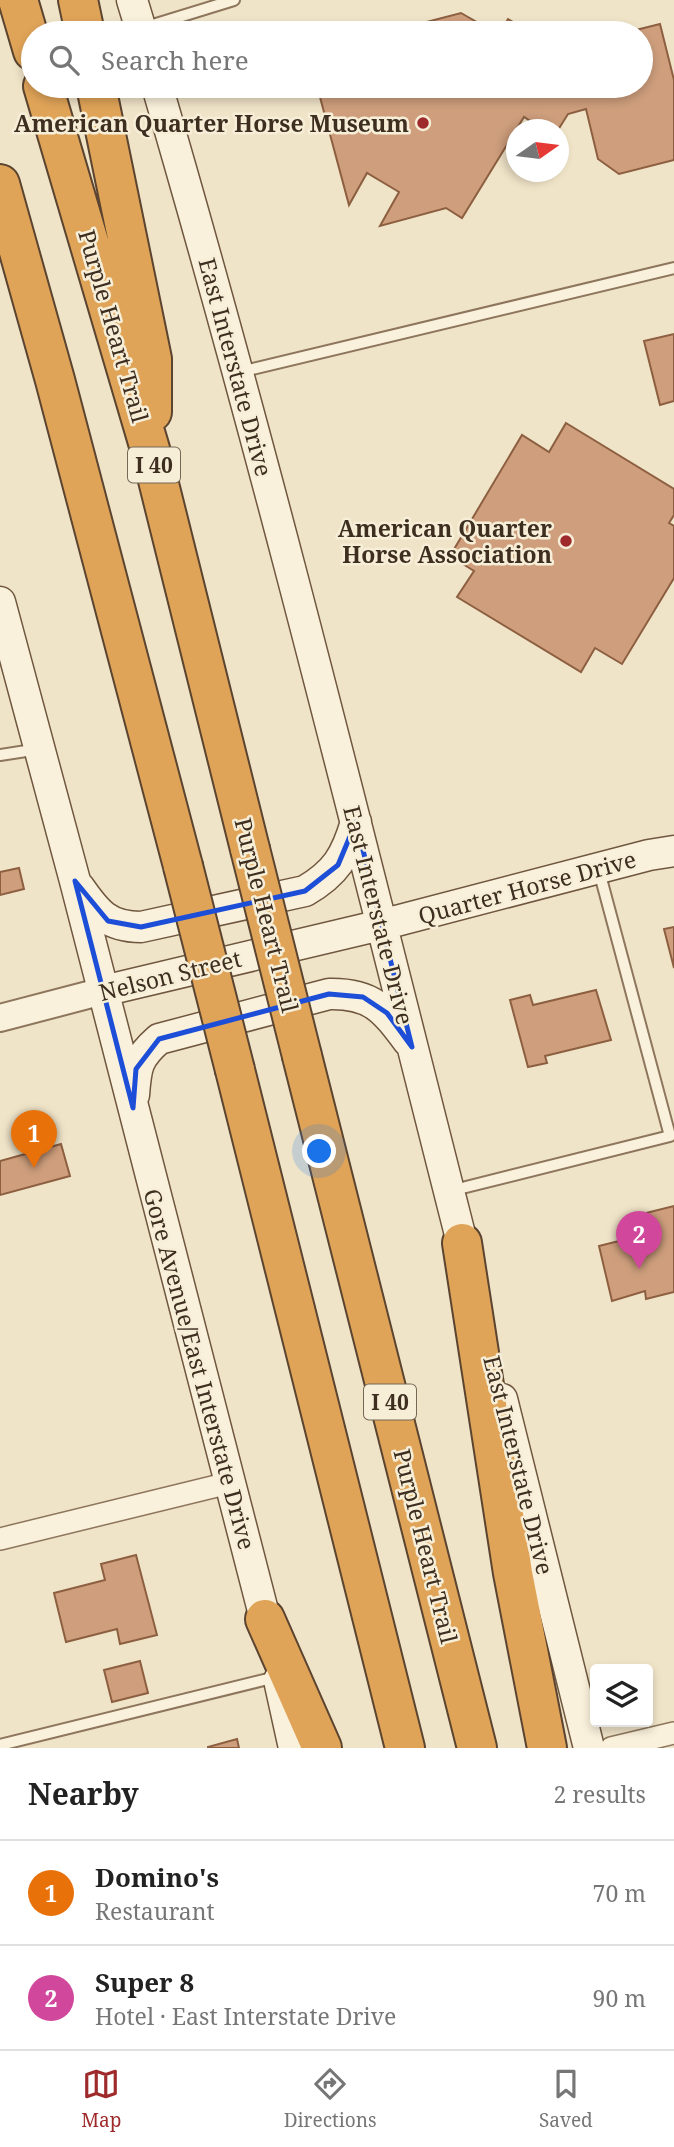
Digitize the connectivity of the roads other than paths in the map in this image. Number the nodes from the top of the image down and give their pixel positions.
1 (18, 0) edge
2 (78, 0) edge
3 (132, 0) edge
4 (234, 0) edge
5 (24, 21) edge
6 (82, 21) edge
7 (138, 21) edge
8 (171, 21) edge
9 (47, 98) edge
10 (98, 98) edge
11 (160, 98) edge
12 (3, 198) edge
13 (674, 268) edge
14 (237, 372) junction
15 (152, 456) junction
16 (0, 602) edge
17 (39, 749) junction
18 (0, 755) edge
19 (356, 822) junction
20 (674, 852) edge
21 (599, 868) junction
22 (75, 881) junction
23 (381, 925) junction
24 (103, 991) junction
25 (0, 1018) edge
26 (412, 1047) junction
27 (133, 1108) junction
28 (449, 1191) junction
29 (462, 1243) junction
30 (229, 1483) junction
31 (0, 1539) edge
32 (265, 1619) junction
33 (278, 1676) junction
34 (674, 1733) edge
35 (0, 1745) edge
36 (295, 1748) edge
37 (322, 1748) edge
38 (405, 1748) edge
39 (477, 1748) edge
40 (547, 1748) edge
41 (589, 1748) edge
42 (611, 1748) edge

1 - 5 highway
2 - 6 highway
3 - 7 main road
4 - 8 lane
9 - 15 highway, Purple Heart Trail / I 40
10 - 15 highway
11 - 14 main road, East Interstate Drive
12 - 38 highway, bridge
13 - 14 lane
14 - 19 main road, East Interstate Drive
15 - 39 highway, Purple Heart Trail / I 40, bridge
16 - 17 main road
17 - 18 lane
17 - 22 main road
19 - 22 main road
19 - 23 main road, East Interstate Drive
20 - 21 main road, Quarter Horse Drive
21 - 23 main road, Quarter Horse Drive
21 - 28 lane
22 - 24 main road
23 - 24 main road, Nelson Street
23 - 26 main road, East Interstate Drive
24 - 25 street, Nelson Street
24 - 27 main road, Gore Avenue/East Interstate Drive
26 - 27 main road
26 - 28 main road, East Interstate Drive
27 - 30 main road, Gore Avenue/East Interstate Drive
28 - 29 main road, East Interstate Drive
29 - 40 highway
29 - 41 main road, East Interstate Drive
30 - 31 street
30 - 32 main road, Gore Avenue/East Interstate Drive
32 - 33 main road, Gore Avenue/East Interstate Drive
32 - 37 highway
33 - 35 lane
33 - 36 main road, Gore Avenue/East Interstate Drive
34 - 42 street

